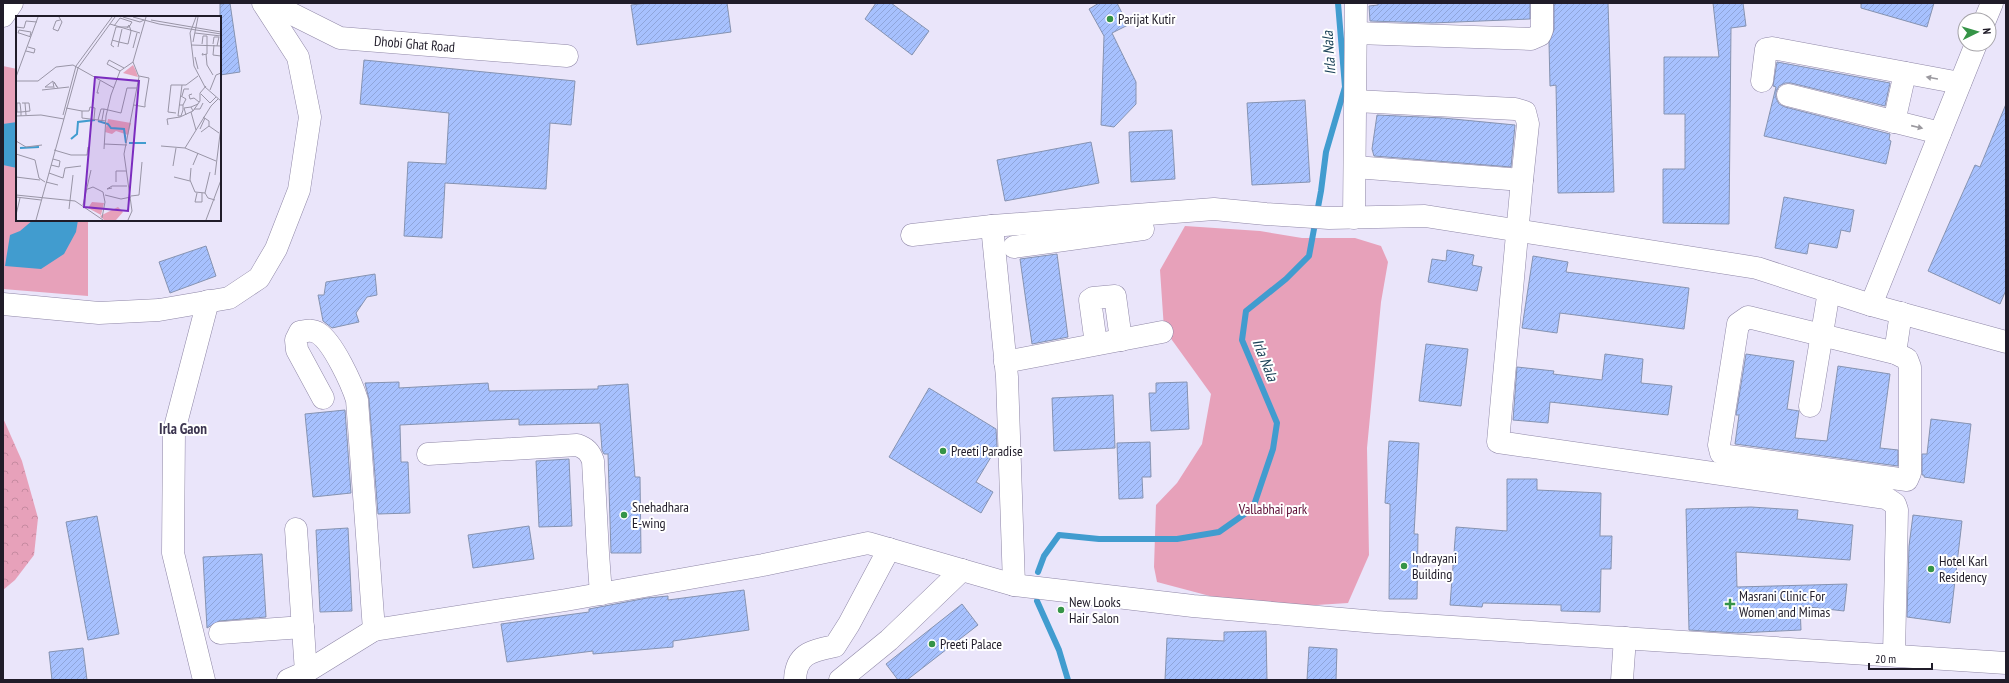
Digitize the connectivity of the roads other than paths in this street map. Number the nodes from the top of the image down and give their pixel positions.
1 (12, 3) edge
2 (263, 3) edge
3 (270, 3) edge
4 (1356, 3) edge
5 (1542, 3) edge
6 (3, 16) edge
7 (1356, 33) junction
8 (1973, 52) edge
9 (567, 56) dead end
10 (1905, 73) junction
11 (1762, 81) dead end
12 (1960, 83) junction
13 (1788, 95) dead end
14 (1355, 101) junction
15 (1894, 122) junction
16 (1940, 133) junction
17 (1355, 167) junction
18 (1522, 180) junction
19 (1354, 218) junction
20 (1034, 223) junction
21 (1130, 225) junction
22 (992, 226) junction
23 (1517, 230) junction
24 (912, 235) dead end
25 (1037, 244) junction
26 (1014, 247) dead end
27 (1829, 291) junction
28 (208, 302) junction
29 (3, 304) edge
30 (1871, 305) junction
31 (1901, 313) junction
32 (1162, 332) dead end
33 (1821, 334) junction
34 (1121, 340) junction
35 (2006, 342) edge
36 (1096, 344) junction
37 (1895, 353) junction
38 (1005, 362) junction
39 (323, 398) dead end
40 (1810, 406) dead end
41 (428, 454) dead end
42 (1793, 475) junction
43 (1864, 485) junction
44 (296, 529) dead end
45 (888, 549) junction
46 (962, 570) junction
47 (1014, 585) junction
48 (601, 594) junction
49 (302, 627) junction
50 (374, 630) junction
51 (220, 634) dead end
52 (1625, 638) junction
53 (1894, 655) junction
54 (2006, 663) edge
55 (297, 676) edge
56 (204, 680) edge
57 (794, 680) edge
58 (840, 680) edge
59 (1622, 680) edge

1 - 6 street
2 - 28 street
3 - 9 street, Dhobi Ghat Road
4 - 7 street
5 - 7 street
7 - 14 street
8 - 12 street
10 - 11 street
12 -> 10 street
10 - 15 street
12 - 16 street
13 - 15 street
14 - 17 street
14 - 18 street
15 -> 16 street
16 - 30 street
17 - 18 street
17 - 19 street
18 - 23 street
19 - 21 street
19 - 23 street
20 - 21 street
20 - 22 street
20 - 25 street
21 - 25 street
22 - 24 street
22 - 38 street
23 - 27 street
23 - 42 street
25 - 26 street
27 - 30 street
27 - 33 street
28 - 29 street
28 - 56 street
30 - 31 street
31 - 35 street
31 - 37 street
32 - 34 street
33 - 37 street
33 - 40 street
33 - 42 street
34 - 36 street
34 - 36 street
36 - 38 street
37 - 43 street
38 - 47 street
39 - 50 street
41 - 48 street
42 - 43 street
43 - 53 street
44 - 49 street
45 - 46 street
45 - 48 street
45 - 57 street
46 - 47 street
46 - 58 street
47 - 52 street
48 - 50 street
49 - 51 street
49 - 55 street
50 - 55 street
52 - 53 street
52 - 59 street
53 - 54 street

